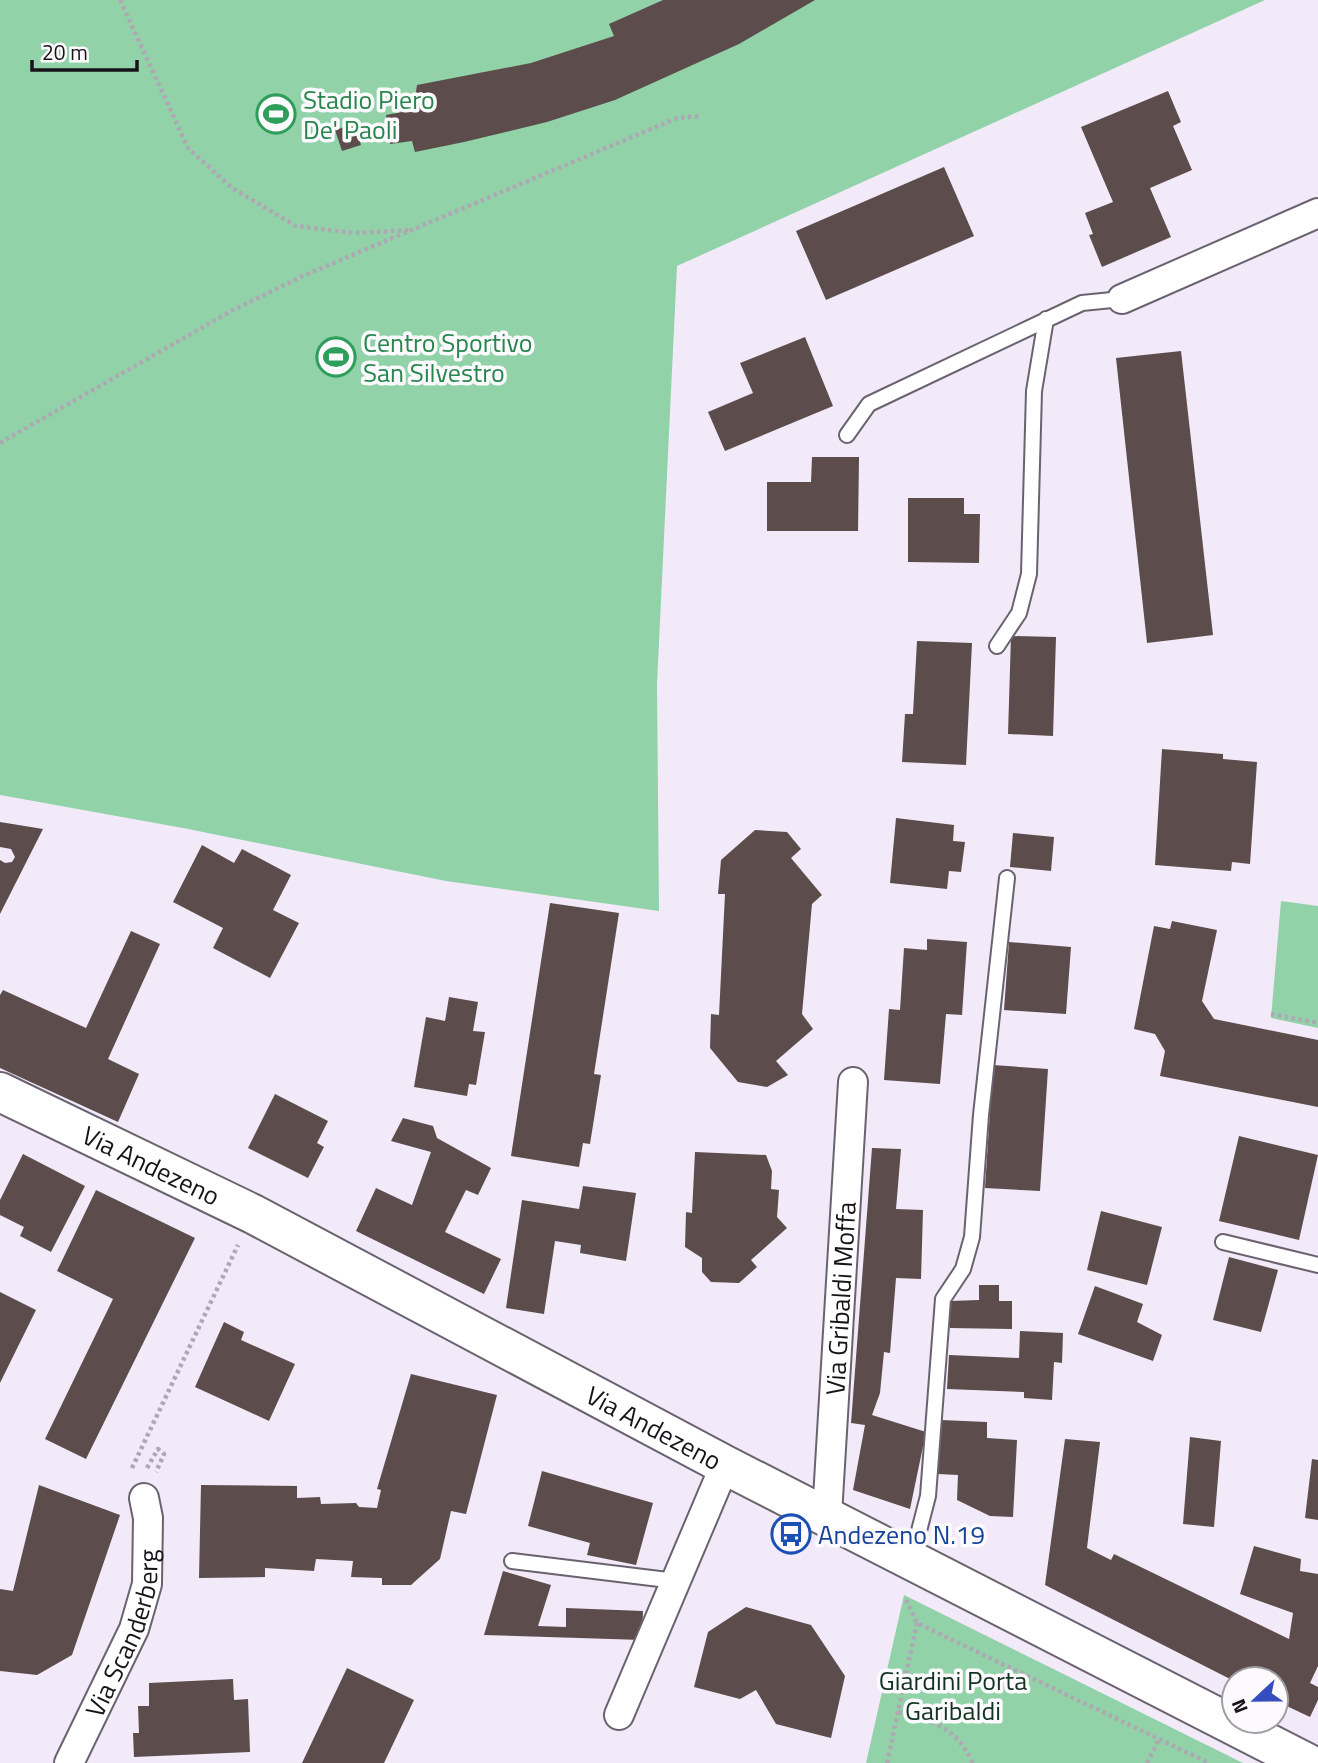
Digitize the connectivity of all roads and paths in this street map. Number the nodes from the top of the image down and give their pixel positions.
1 (120, 0) edge
2 (700, 116) dead end
3 (1318, 213) edge
4 (414, 230) junction
5 (1122, 299) joint
6 (1046, 319) junction
7 (847, 435) dead end
8 (0, 443) edge
9 (998, 646) dead end
10 (1007, 878) dead end
11 (1271, 1014) dead end
12 (1318, 1023) edge
13 (853, 1082) dead end
14 (0, 1092) edge
15 (253, 1214) junction
16 (1223, 1242) dead end
17 (1318, 1265) edge
18 (725, 1465) junction
19 (130, 1473) dead end
20 (142, 1488) junction
21 (827, 1515) junction
22 (512, 1562) dead end
23 (908, 1577) junction
24 (676, 1581) junction
25 (917, 1623) junction
26 (898, 1712) junction
27 (619, 1715) dead end
28 (1159, 1738) junction
29 (69, 1763) edge
30 (887, 1763) edge
31 (973, 1763) edge
32 (1147, 1763) edge
33 (1209, 1763) edge
34 (1307, 1763) edge

1 - 4 path
2 - 4 path
3 - 5 street
4 - 8 path
5 - 6 lane
6 - 7 lane
6 - 9 lane
10 - 23 lane
11 - 12 path
13 - 21 street, Via Gribaldi Moffa
14 - 15 main road, Via Andezeno
15 - 18 main road, Via Andezeno
15 - 19 path
16 - 17 lane
18 - 21 main road, Via Andezeno
18 - 24 street
20 - 20 path
20 - 29 street, Via Scanderberg
21 - 23 main road, Via Andezeno
22 - 24 lane
23 - 25 path
23 - 34 main road, Via Andezeno
24 - 27 street
25 - 26 path
25 - 28 path
26 - 30 path
26 - 31 path
28 - 32 path
28 - 33 path

